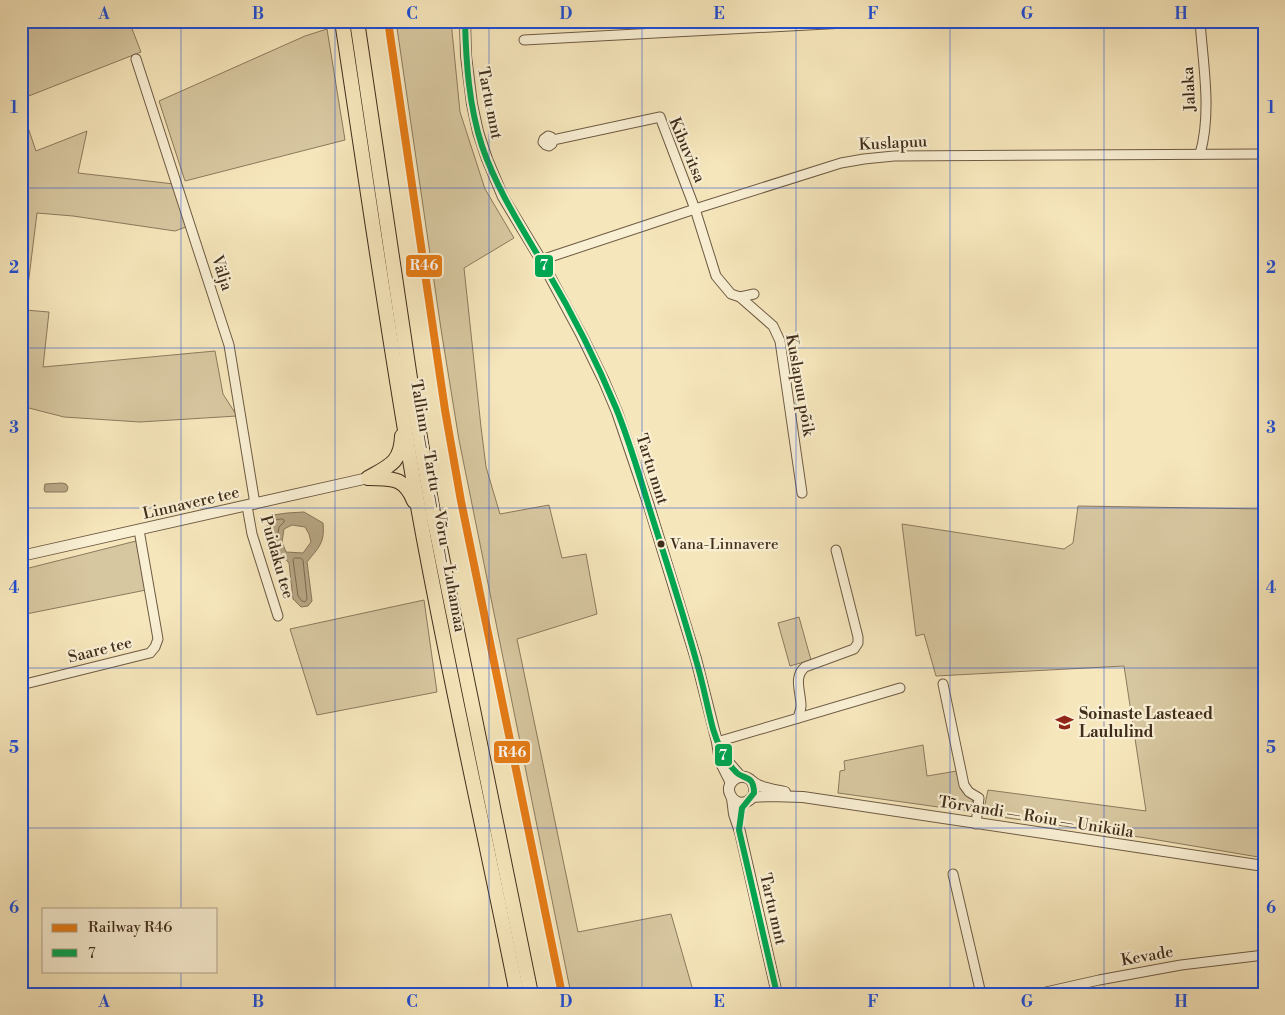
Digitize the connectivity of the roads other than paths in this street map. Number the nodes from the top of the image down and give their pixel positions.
1 (342, 21) edge
2 (357, 21) edge
3 (465, 21) edge
4 (883, 21) edge
5 (1200, 21) edge
6 (524, 40) dead end
7 (136, 58) dead end
8 (553, 140) dead end
9 (1200, 154) junction
10 (1264, 154) edge
11 (695, 209) junction
12 (541, 260) junction
13 (754, 294) dead end
14 (740, 297) junction
15 (403, 419) junction
16 (368, 478) junction
17 (802, 493) dead end
18 (251, 505) junction
19 (419, 515) junction
20 (139, 530) junction
21 (836, 550) dead end
22 (21, 556) edge
23 (278, 616) dead end
24 (943, 684) dead end
25 (21, 685) edge
26 (900, 688) dead end
27 (798, 718) junction
28 (717, 742) junction
29 (741, 777) junction
30 (752, 782) junction
31 (731, 783) junction
32 (803, 797) junction
33 (732, 798) junction
34 (749, 800) junction
35 (976, 824) junction
36 (740, 830) junction
37 (1264, 866) edge
38 (953, 874) dead end
39 (1264, 955) edge
40 (517, 994) edge
41 (531, 994) edge
42 (777, 994) edge
43 (981, 994) edge
44 (1036, 994) edge

1 - 15 highway, Tallinn — Tartu — Võru — Luhamaa
2 - 41 highway, Tallinn — Tartu — Võru — Luhamaa
3 - 12 street, Tartu mnt
4 - 6 street
5 - 9 street, Jalaka
7 - 18 street, Välja
8 - 11 street, Kibuvitsa
9 - 10 street, Kuslapuu
9 - 11 street, Kuslapuu
11 - 12 street, Kuslapuu
11 - 14 street, Kuslapuu põik
12 - 28 street, Tartu mnt
13 - 14 street
14 - 17 street, Kuslapuu põik
15 - 16 highway
15 - 19 highway, Tallinn — Tartu — Võru — Luhamaa
16 - 18 street, Linnavere tee
16 - 19 highway
18 - 20 street, Linnavere tee
18 - 23 street, Puidaku tee
19 - 40 highway, Tallinn — Tartu — Võru — Luhamaa
20 - 22 street, Linnavere tee
20 - 25 street, Saare tee
21 - 27 street
24 - 35 street
26 - 27 street
27 - 28 street
28 - 29 street, Tartu mnt
28 - 31 street, Tartu mnt
29 - 30 street
29 - 31 street
30 - 32 street, Tõrvandi — Roiu — Uniküla
30 - 34 street
31 - 33 street
32 - 34 street, Tõrvandi — Roiu — Uniküla
32 - 35 street, Tõrvandi — Roiu — Uniküla
33 - 34 street
33 - 36 street, Tartu mnt
34 - 36 street, Tartu mnt
35 - 37 street, Tõrvandi — Roiu — Uniküla
36 - 42 street, Tartu mnt
38 - 43 street
39 - 44 street, Kevade

